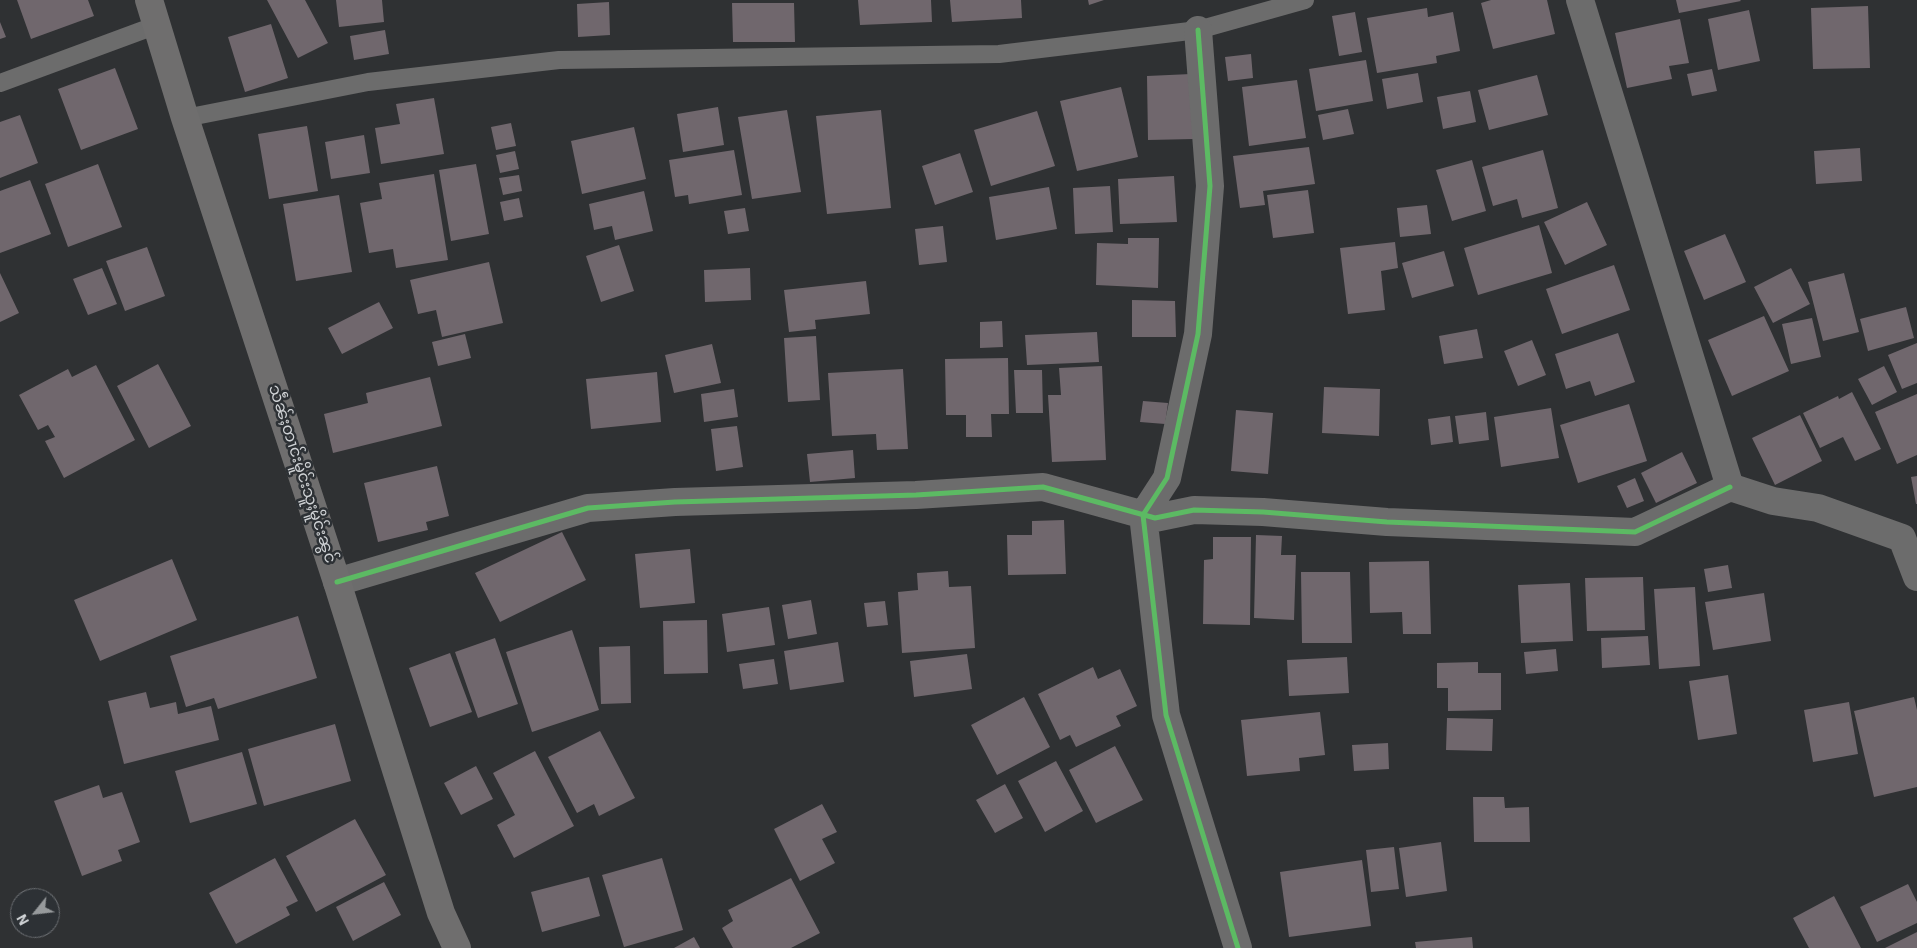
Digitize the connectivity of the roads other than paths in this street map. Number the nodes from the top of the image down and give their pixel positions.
1 (1305, 0) edge
2 (1580, 0) edge
3 (153, 12) edge
4 (1198, 30) junction
5 (0, 83) edge
6 (185, 118) junction
7 (1730, 487) junction
8 (1143, 515) junction
9 (1917, 577) edge
10 (337, 582) junction
11 (457, 948) edge
12 (1238, 948) edge

1 - 4 lane
2 - 7 street
3 - 5 lane
3 - 6 main road, သဵၼ်ႈတၢင်းမိူင်းသူႈမိူင်းၼွင်
4 - 6 lane
4 - 8 street
6 - 10 main road, သဵၼ်ႈတၢင်းမိူင်းသူႈမိူင်းၼွင်
7 - 8 street
7 - 9 street
8 - 10 street
8 - 12 street
10 - 11 main road, သဵၼ်ႈတၢင်းမိူင်းသူႈမိူင်းၼွင်

